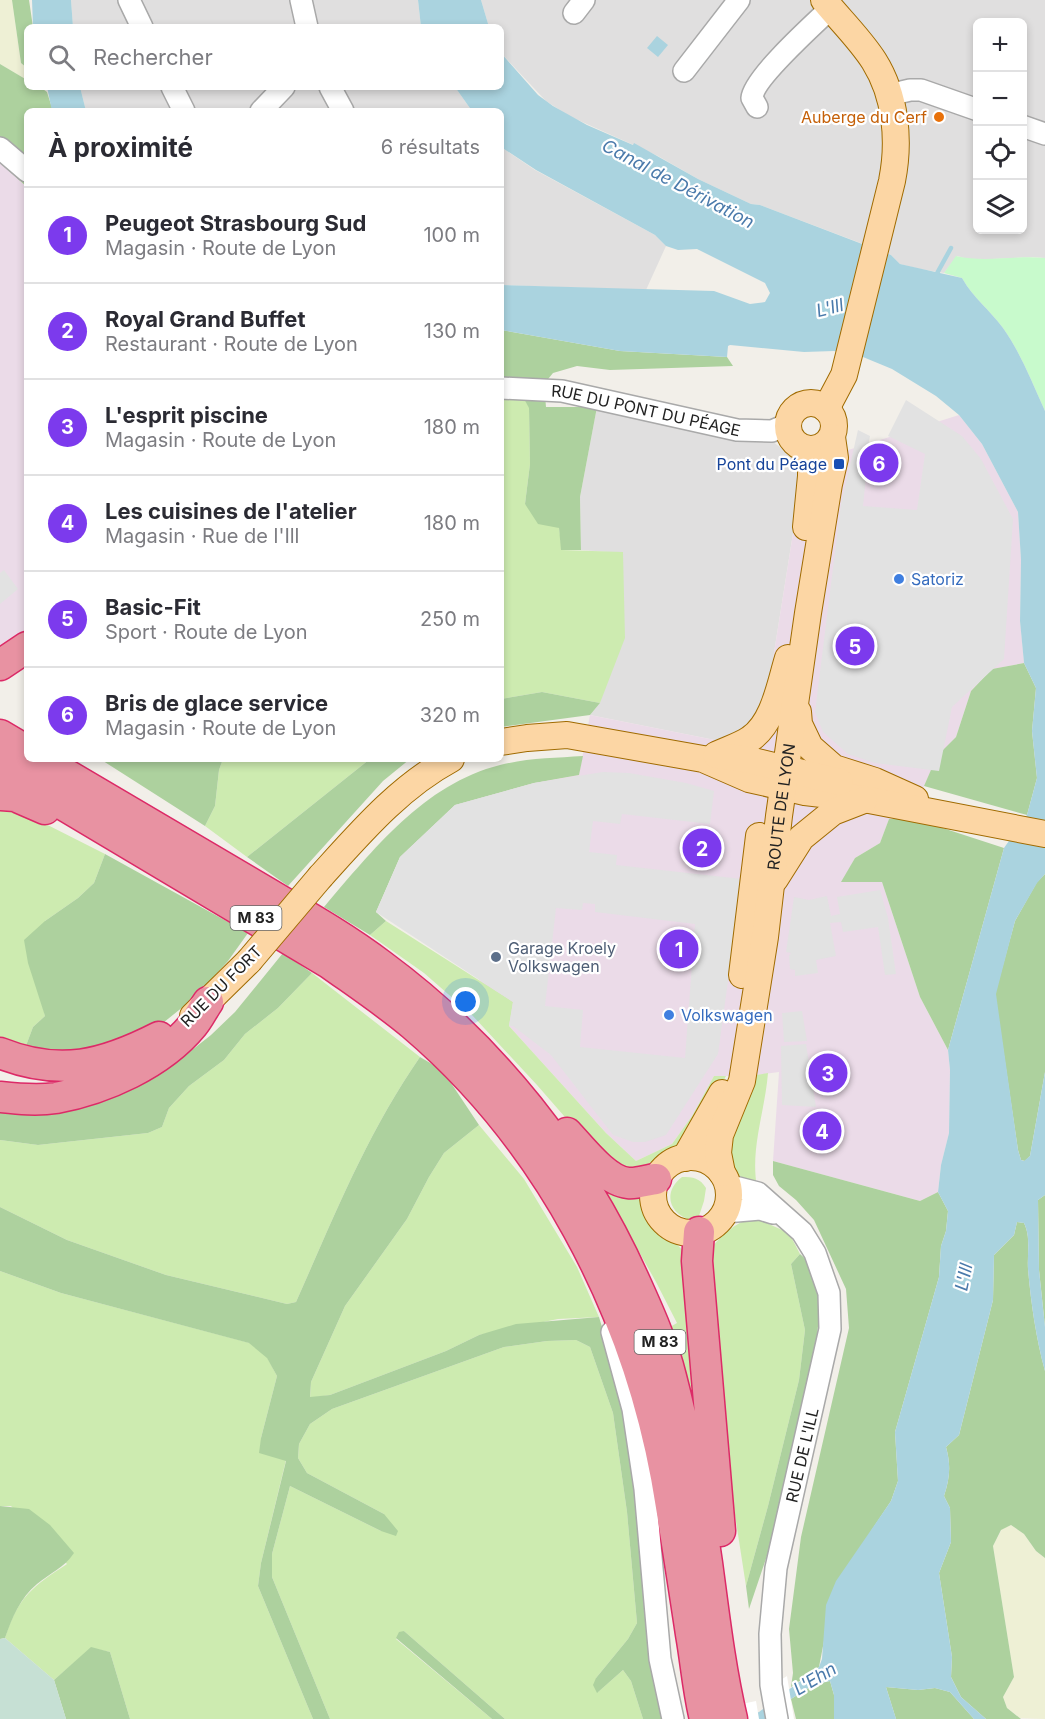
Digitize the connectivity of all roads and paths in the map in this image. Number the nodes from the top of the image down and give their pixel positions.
1 (129, 0) edge
2 (301, 0) edge
3 (739, 0) edge
4 (827, 4) edge
5 (141, 24) edge
6 (306, 24) edge
7 (684, 71) dead end
8 (174, 90) edge
9 (281, 90) edge
10 (332, 90) edge
11 (889, 95) junction
12 (757, 107) dead end
13 (182, 108) edge
14 (264, 108) edge
15 (341, 108) edge
16 (973, 108) edge
17 (1027, 127) edge
18 (1045, 134) edge
19 (0, 148) edge
20 (24, 168) edge
21 (504, 388) edge
22 (826, 409) junction
23 (788, 424) junction
24 (821, 443) junction
25 (24, 649) edge
26 (788, 658) junction
27 (0, 664) edge
28 (796, 704) junction
29 (0, 735) edge
30 (504, 742) edge
31 (24, 749) edge
32 (709, 757) junction
33 (45, 762) edge
34 (445, 762) edge
35 (0, 767) edge
36 (768, 774) junction
37 (0, 795) edge
38 (864, 799) junction
39 (918, 800) junction
40 (70, 808) junction
41 (993, 822) junction
42 (1045, 834) edge
43 (771, 887) junction
44 (208, 1002) junction
45 (183, 1024) junction
46 (0, 1053) edge
47 (0, 1066) edge
48 (518, 1095) junction
49 (0, 1097) edge
50 (685, 1158) junction
51 (656, 1179) junction
52 (724, 1179) junction
53 (775, 1209) junction
54 (725, 1212) junction
55 (699, 1233) junction
56 (614, 1302) junction
57 (715, 1622) junction
58 (717, 1714) edge
59 (673, 1719) edge
60 (777, 1719) edge

1 - 5 street
2 - 6 street
3 - 7 street
4 - 11 main road
4 - 12 street
8 - 13 street
9 - 14 street
10 - 15 street
11 - 16 street
11 - 22 main road
17 - 18 street
19 - 20 street
21 - 23 street, RUE DU PONT DU PÉAGE
22 - 23 main road
22 - 24 main road
23 - 24 main road
24 - 26 main road, ROUTE DE LYON
24 - 28 main road, ROUTE DE LYON
25 - 27 highway
26 - 32 main road
26 - 36 main road, ROUTE DE LYON
28 - 36 main road, ROUTE DE LYON
28 - 39 main road
29 - 31 highway
30 - 32 main road
32 - 36 main road
33 - 48 highway, M 83
34 - 44 main road, RUE DU FORT, bridge
35 - 40 highway, M 83
36 - 38 main road
36 - 39 main road
36 - 43 main road, ROUTE DE LYON
36 - 50 main road, ROUTE DE LYON
37 - 40 highway
38 - 41 main road
38 - 43 main road
39 - 41 main road
40 - 56 highway, M 83
41 - 42 main road
43 - 52 main road, ROUTE DE LYON
44 - 45 main road, RUE DU FORT
44 - 49 highway
45 - 46 highway
45 - 47 main road, RUE DU FORT
48 - 51 highway
48 - 57 highway, M 83
50 - 51 main road
50 - 52 main road
51 - 55 main road
52 - 53 street, RUE DE L'ILL
52 - 54 main road
53 - 54 street
53 - 60 street, RUE DE L'ILL
54 - 55 main road
55 - 57 highway
56 - 58 highway, M 83
56 - 59 street
57 - 58 highway, M 83

